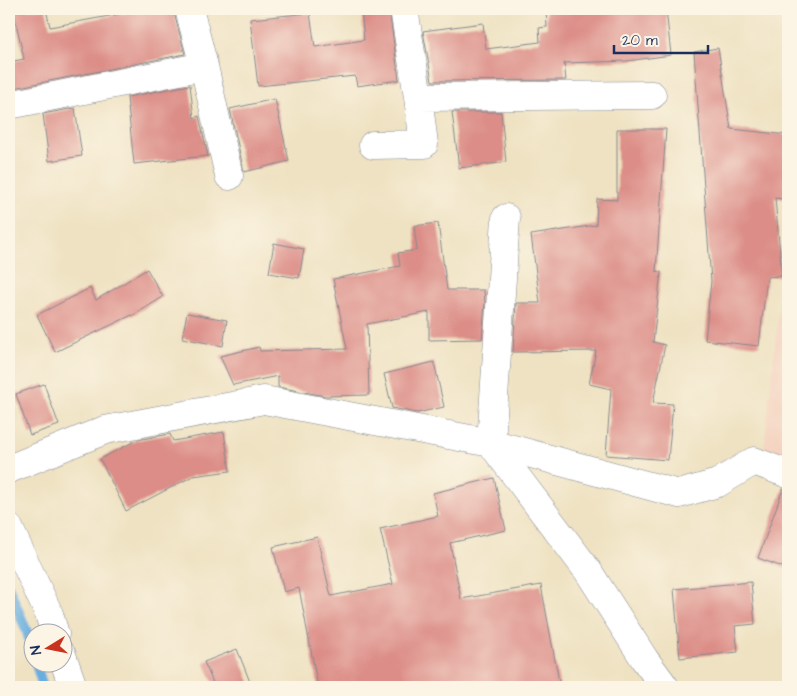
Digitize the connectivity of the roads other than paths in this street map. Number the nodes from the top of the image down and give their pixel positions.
1 (189, 9) edge
2 (404, 9) edge
3 (204, 66) junction
4 (652, 95) dead end
5 (418, 97) junction
6 (9, 105) edge
7 (373, 145) dead end
8 (229, 176) dead end
9 (506, 218) dead end
10 (491, 442) junction
11 (9, 469) edge
12 (788, 474) edge
13 (9, 528) edge
14 (52, 624) edge
15 (69, 674) edge
16 (73, 687) edge
17 (665, 687) edge

1 - 3 street
2 - 5 street
3 - 6 street
3 - 8 street
4 - 5 street
5 - 7 street
9 - 10 street
10 - 11 street
10 - 12 street
10 - 17 street
13 - 14 street
15 - 16 street

